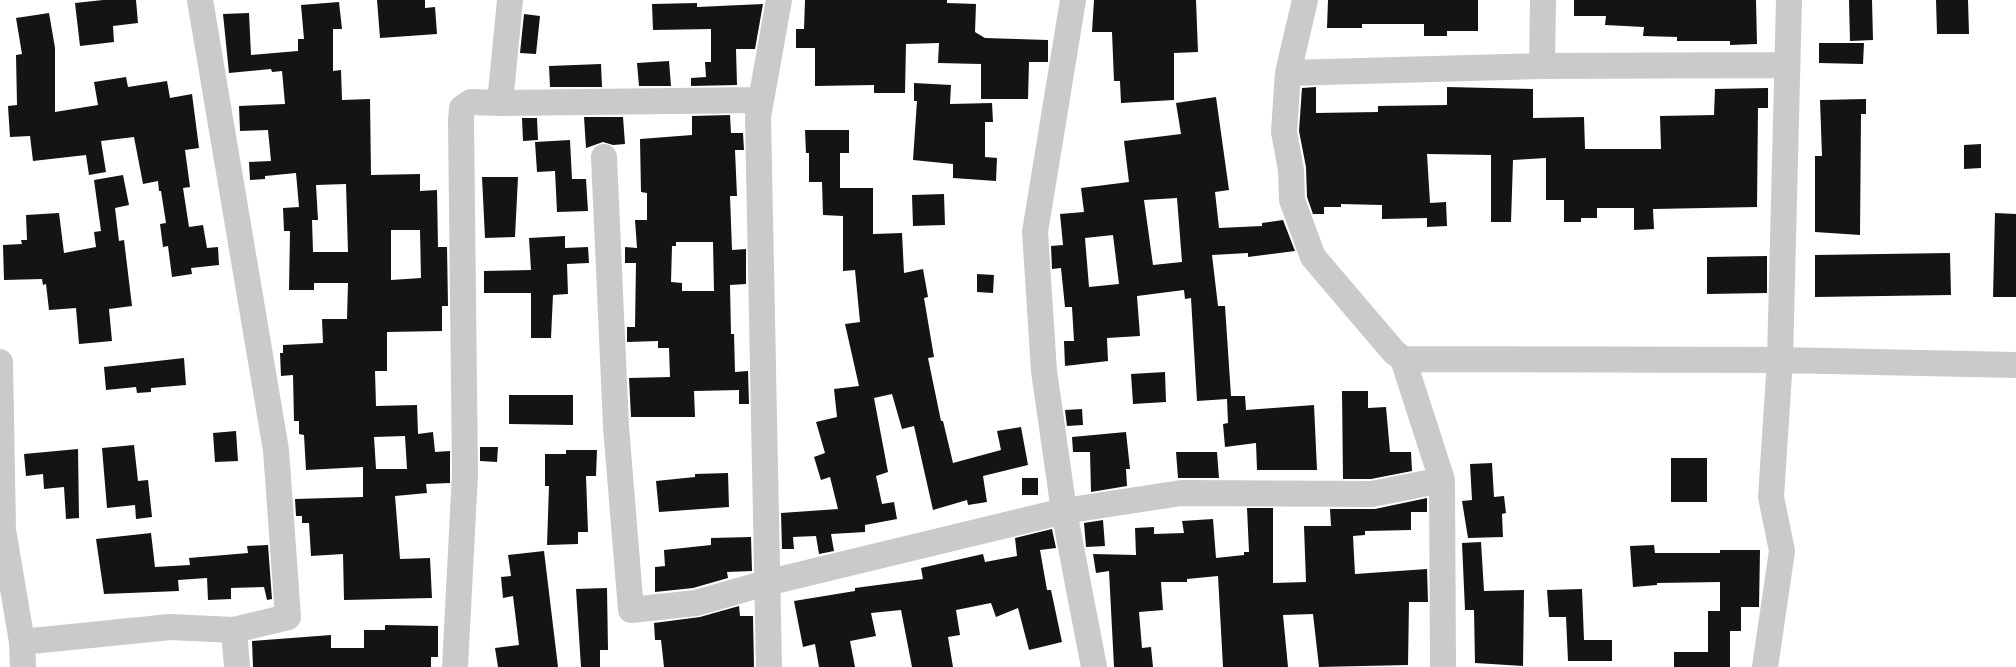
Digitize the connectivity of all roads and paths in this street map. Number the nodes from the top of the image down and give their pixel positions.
1 (200, 0) edge
2 (510, 0) edge
3 (779, 0) edge
4 (1073, 0) edge
5 (1305, 0) edge
6 (1543, 0) edge
7 (1789, 0) edge
8 (1787, 65) junction
9 (1542, 66) junction
10 (1288, 73) junction
11 (761, 100) junction
12 (500, 103) junction
13 (604, 158) dead end
14 (1404, 359) junction
15 (1780, 360) junction
16 (0, 362) edge
17 (2016, 365) edge
18 (1442, 480) junction
19 (1064, 511) junction
20 (2, 530) edge
21 (766, 583) junction
22 (234, 630) junction
23 (22, 642) junction
24 (23, 667) edge
25 (237, 667) edge
26 (455, 667) edge
27 (769, 667) edge
28 (1094, 667) edge
29 (1443, 667) edge
30 (1766, 667) edge

1 - 22 street
2 - 12 street
3 - 11 street
4 - 19 street
5 - 10 street
6 - 9 street
7 - 8 street
8 - 9 street
8 - 15 street
9 - 10 street
10 - 14 street
11 - 12 street
11 - 21 street
12 - 26 street
13 - 21 street
14 - 15 street
14 - 18 street
15 - 17 street
15 - 30 street
16 - 20 street
18 - 19 street
18 - 29 street
19 - 21 street
19 - 28 street
20 - 23 street
21 - 27 street
22 - 23 street
22 - 25 street
23 - 24 street

